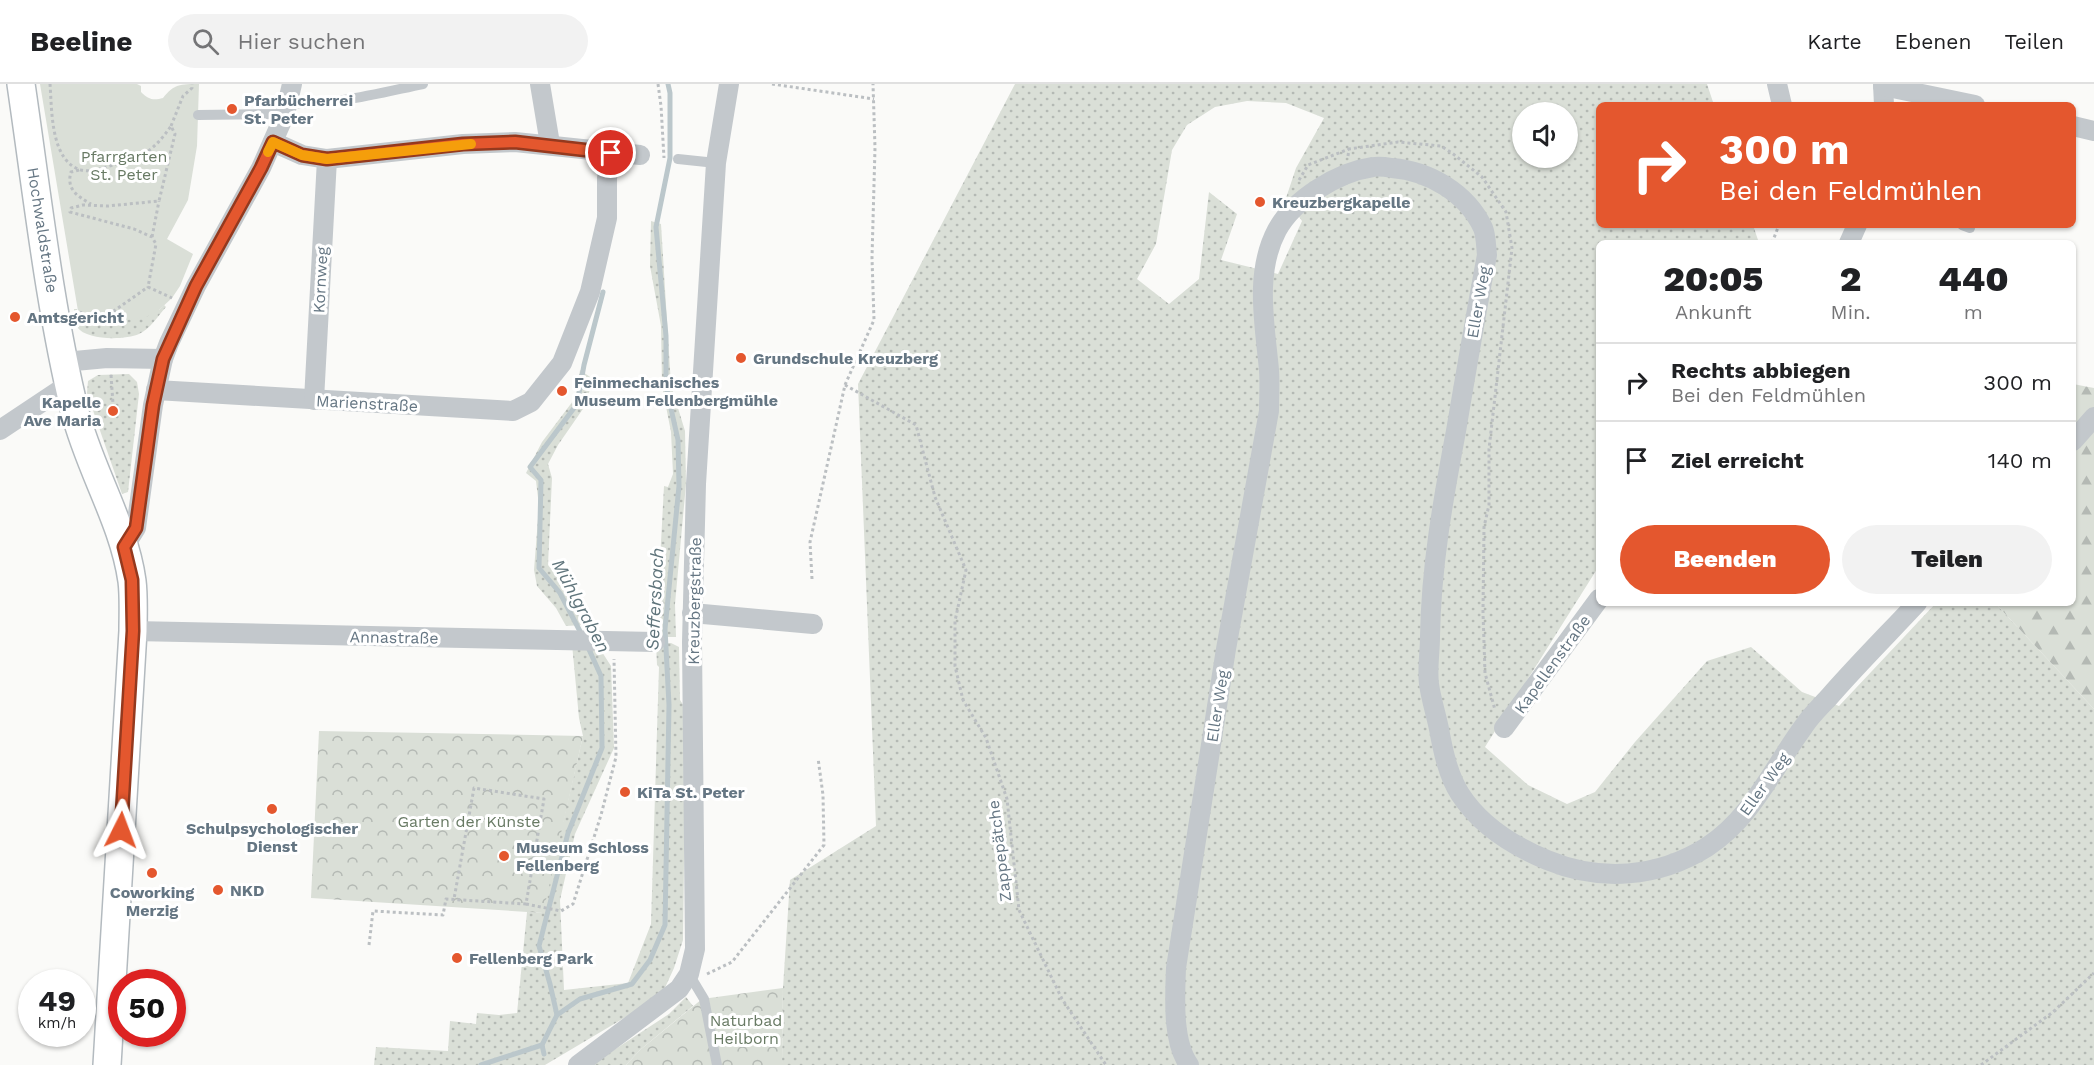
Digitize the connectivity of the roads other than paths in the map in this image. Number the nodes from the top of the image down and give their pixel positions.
1 (21, 84) edge
2 (423, 84) edge
3 (540, 84) edge
4 (729, 84) edge
5 (1777, 84) edge
6 (1883, 92) edge
7 (289, 100) edge
8 (1781, 102) edge
9 (1954, 102) edge
10 (198, 115) dead end
11 (2076, 127) edge
12 (2094, 131) edge
13 (273, 142) junction
14 (550, 144) junction
15 (611, 153) junction
16 (640, 155) dead end
17 (327, 159) junction
18 (678, 159) dead end
19 (716, 163) junction
20 (163, 359) junction
21 (67, 373) junction
22 (156, 390) junction
23 (314, 400) junction
24 (2094, 417) edge
25 (0, 430) edge
26 (2076, 438) edge
27 (124, 547) junction
28 (1596, 603) edge
29 (1914, 606) edge
30 (692, 613) junction
31 (813, 624) dead end
32 (133, 631) junction
33 (655, 642) dead end
34 (1504, 728) dead end
35 (689, 974) junction
36 (107, 1065) edge
37 (578, 1065) edge
38 (717, 1065) edge
39 (1189, 1065) edge

1 - 21 main road, Hochwaldstraße
2 - 7 lane
3 - 14 street
4 - 19 street, Kreuzbergstraße
5 - 8 street
6 - 9 street
7 - 10 lane
7 - 13 street
11 - 12 street
13 - 17 street
13 - 20 street
14 - 15 street
14 - 17 street
15 - 16 street
15 - 23 street, Marienstraße
17 - 23 street, Kornweg
18 - 19 lane
19 - 30 street, Kreuzbergstraße
20 - 21 street
20 - 22 street
21 - 25 street
21 - 27 main road, Hochwaldstraße
22 - 23 street, Marienstraße
22 - 27 street
24 - 26 street
27 - 32 main road, Hochwaldstraße
28 - 34 street, Kapellenstraße
29 - 39 street, Eller Weg
30 - 31 street
30 - 35 street, Kreuzbergstraße
32 - 33 street, Annastraße
32 - 36 main road, Hochwaldstraße
35 - 37 street, Kreuzbergstraße
35 - 38 lane

